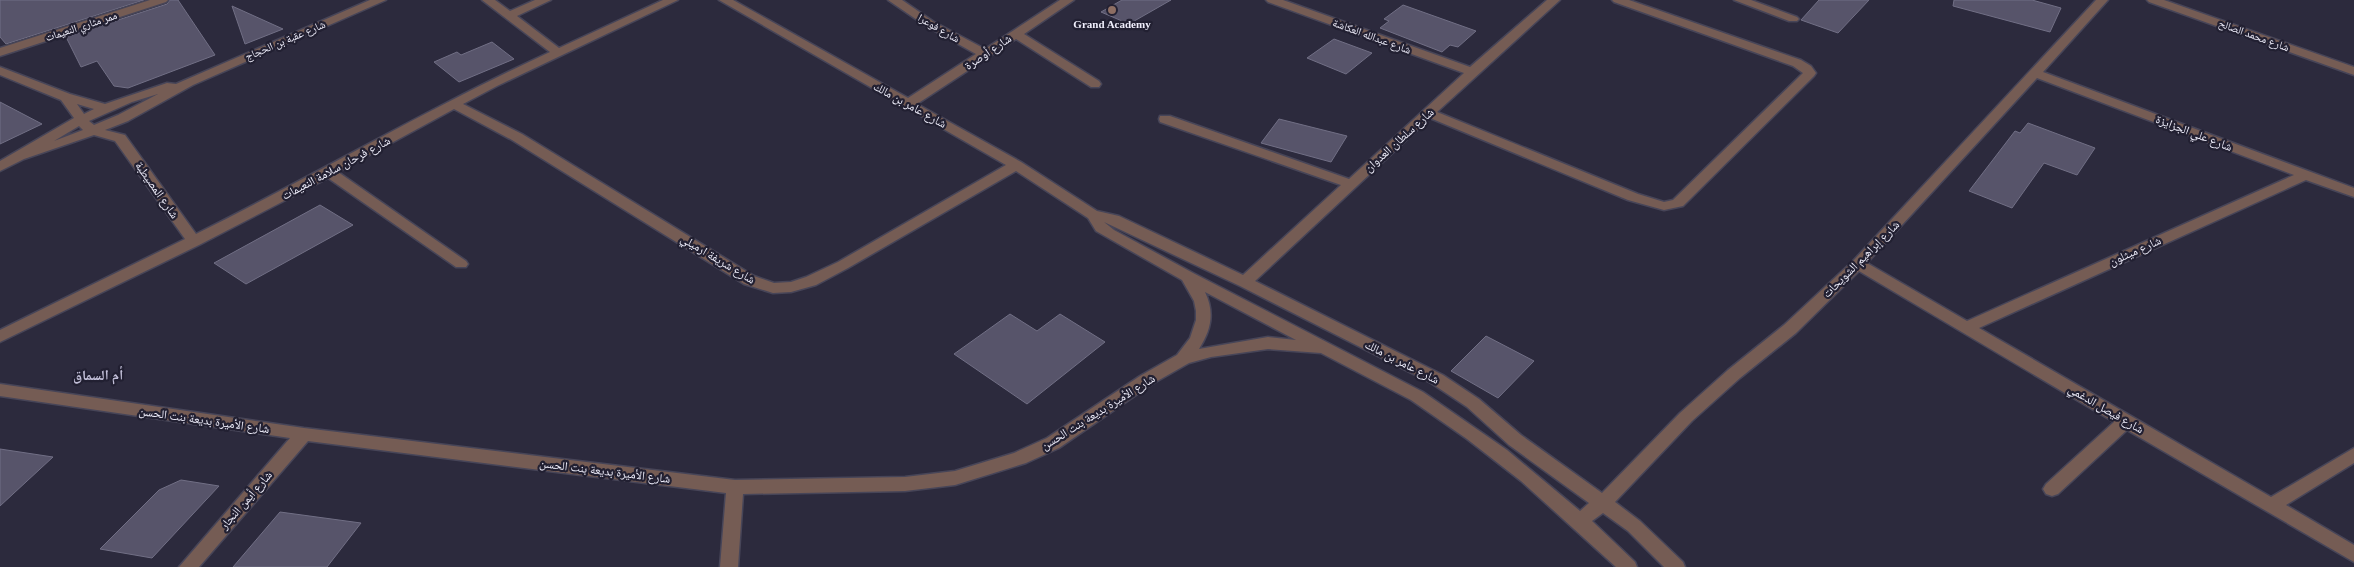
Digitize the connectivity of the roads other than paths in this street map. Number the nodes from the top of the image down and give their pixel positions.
1 (162, 0) edge
2 (380, 0) edge
3 (488, 0) edge
4 (545, 0) edge
5 (672, 0) edge
6 (725, 0) edge
7 (894, 0) edge
8 (1068, 0) edge
9 (1272, 0) edge
10 (1554, 0) edge
11 (1618, 0) edge
12 (1740, 0) edge
13 (2102, 0) edge
14 (2153, 0) edge
15 (508, 16) junction
16 (1793, 18) dead end
17 (1016, 34) junction
18 (0, 52) edge
19 (557, 52) junction
20 (985, 54) junction
21 (0, 71) edge
22 (2354, 71) edge
23 (1472, 72) junction
24 (2035, 73) junction
25 (189, 82) junction
26 (1095, 84) dead end
27 (66, 98) junction
28 (453, 104) junction
29 (908, 104) junction
30 (106, 108) junction
31 (1428, 113) junction
32 (123, 118) junction
33 (1165, 119) dead end
34 (80, 120) junction
35 (94, 130) junction
36 (120, 138) junction
37 (22, 155) junction
38 (1016, 165) junction
39 (0, 167) edge
40 (329, 172) junction
41 (2305, 175) junction
42 (1351, 184) junction
43 (2354, 193) edge
44 (1093, 215) junction
45 (194, 242) junction
46 (461, 264) dead end
47 (1858, 264) junction
48 (1188, 277) junction
49 (1245, 282) junction
50 (1965, 328) junction
51 (0, 337) edge
52 (1326, 348) junction
53 (1184, 359) junction
54 (0, 390) edge
55 (2127, 420) junction
56 (304, 434) junction
57 (2354, 455) edge
58 (735, 486) junction
59 (2052, 489) dead end
60 (1604, 502) junction
61 (2272, 505) junction
62 (1581, 520) junction
63 (2354, 554) edge
64 (188, 567) edge
65 (729, 567) edge
66 (1628, 567) edge
67 (1676, 567) edge

1 - 18 street, ممر مثاري النعيمات
2 - 25 street, شارع عقبة بن الحجاج
3 - 15 street
4 - 15 street
5 - 19 street, شارع فرحان سلامة النعيمات
6 - 29 street, شارع عامر بن مالك
7 - 20 street, شارع فوعرا
8 - 17 street, شارع أوصرة
9 - 23 street, شارع عبدالله العكاشة
10 - 23 street, شارع سلطان العدوان
11 - 31 street
12 - 16 street
13 - 24 street, شارع إبراهيم الشويحات
14 - 22 street, شارع محمد الصالح
15 - 19 street
17 - 20 street, شارع أوصرة
17 - 26 street
19 - 28 street, شارع فرحان سلامة النعيمات
20 - 29 street, شارع أوصرة
21 - 27 street
23 - 31 street, شارع سلطان العدوان
24 - 41 street, شارع علي الجزايزة
24 - 47 street, شارع إبراهيم الشويحات
25 - 30 street, شارع عقبة بن الحجاج
25 - 32 street, شارع عقبة بن الحجاج
27 - 30 street
27 - 34 street
28 - 38 street, شارع شريفة ارميلي
28 - 40 street, شارع فرحان سلامة النعيمات
29 - 38 street, شارع عامر بن مالك
30 - 32 street
30 - 34 street, شارع عقبة بن الحجاج
31 - 42 street, شارع سلطان العدوان
32 - 35 street, شارع عقبة بن الحجاج
32 - 36 street
33 - 42 street
34 - 35 street
34 - 37 street, شارع عقبة بن الحجاج
35 - 36 street
35 - 37 street, شارع عقبة بن الحجاج
36 - 45 street, شارع المصيطبة
37 - 39 street, شارع عقبة بن الحجاج
38 - 44 street, شارع عامر بن مالك
40 - 45 street, شارع فرحان سلامة النعيمات
40 - 46 street
41 - 43 street, شارع علي الجزايزة
41 - 50 street, شارع ميثلون
42 - 49 street, شارع سلطان العدوان
44 - 48 street, شارع عامر بن مالك
44 - 49 street, شارع عامر بن مالك
45 - 51 street, شارع فرحان سلامة النعيمات
47 - 50 street, شارع فيصل الدغمي
47 - 60 street, شارع إبراهيم الشويحات
48 - 52 street, شارع عامر بن مالك
48 - 53 street, شارع الأميرة بديعة بنت الحسن
49 - 60 street, شارع عامر بن مالك
50 - 55 street, شارع فيصل الدغمي
52 - 53 street, شارع الأميرة بديعة بنت الحسن
52 - 62 street, شارع عامر بن مالك
53 - 58 street, شارع الأميرة بديعة بنت الحسن
54 - 56 street, شارع الأميرة بديعة بنت الحسن
55 - 59 street
55 - 61 street, شارع فيصل الدغمي
56 - 58 street, شارع الأميرة بديعة بنت الحسن
56 - 64 street, شارع أيمن النجار
57 - 61 street
58 - 65 street
60 - 62 street, شارع إبراهيم الشويحات
60 - 67 street, شارع عامر بن مالك
61 - 63 street, شارع فيصل الدغمي
62 - 66 street, شارع عامر بن مالك

